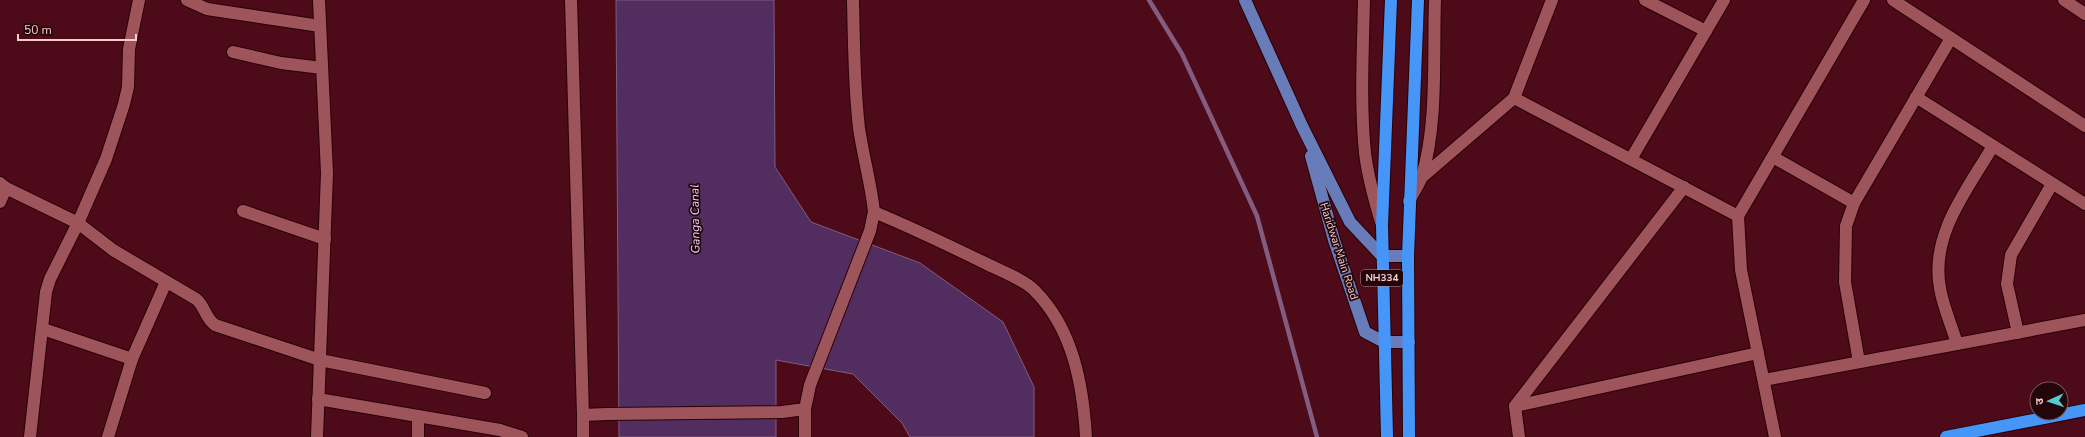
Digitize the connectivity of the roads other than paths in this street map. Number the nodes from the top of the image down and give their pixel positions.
1 (139, 0) edge
2 (187, 0) edge
3 (319, 0) edge
4 (571, 0) edge
5 (853, 0) edge
6 (1245, 0) edge
7 (1364, 0) edge
8 (1391, 0) edge
9 (1418, 0) edge
10 (1435, 0) edge
11 (1552, 0) edge
12 (1645, 0) edge
13 (1724, 0) edge
14 (1864, 0) edge
15 (1893, 0) edge
16 (2064, 0) edge
17 (2085, 14) edge
18 (320, 26) junction
19 (1706, 31) junction
20 (1951, 38) junction
21 (233, 52) dead end
22 (322, 68) junction
23 (1916, 97) junction
24 (1514, 98) junction
25 (1302, 126) junction
26 (2085, 126) edge
27 (1993, 146) junction
28 (1773, 157) junction
29 (1631, 160) junction
30 (1421, 178) junction
31 (2052, 184) junction
32 (3, 186) edge
33 (1684, 188) junction
34 (1409, 201) junction
35 (0, 202) edge
36 (1854, 203) junction
37 (2085, 204) edge
38 (243, 211) dead end
39 (874, 212) junction
40 (1738, 216) junction
41 (78, 223) junction
42 (1382, 225) junction
43 (325, 239) junction
44 (1382, 256) junction
45 (1408, 256) junction
46 (166, 282) junction
47 (2085, 320) edge
48 (43, 329) junction
49 (2018, 333) junction
50 (1384, 342) junction
51 (1409, 342) junction
52 (1957, 344) junction
53 (1758, 352) junction
54 (132, 358) junction
55 (320, 360) junction
56 (1859, 362) junction
57 (1764, 380) junction
58 (485, 392) dead end
59 (318, 400) junction
60 (1515, 406) junction
61 (805, 409) junction
62 (2085, 410) edge
63 (418, 416) junction
64 (583, 416) junction
65 (1410, 436) edge
66 (30, 437) edge
67 (108, 437) edge
68 (317, 437) edge
69 (418, 437) edge
70 (522, 437) edge
71 (583, 437) edge
72 (805, 437) edge
73 (1086, 437) edge
74 (1387, 437) edge
75 (1519, 437) edge
76 (1775, 437) edge
77 (1946, 437) edge

1 - 41 street
2 - 18 street
3 - 18 street
4 - 64 street
5 - 39 street
6 - 25 main road, Haridwar Main Road
7 - 42 street
8 - 42 highway, NH334
9 - 34 highway, NH334
10 - 30 street
11 - 24 street
12 - 19 street
13 - 19 street
14 - 28 street
15 - 20 street
16 - 17 street
18 - 22 street
19 - 29 street
20 - 23 street
20 - 26 street
21 - 22 street
22 - 43 street
23 - 27 street
23 - 36 street
24 - 29 street
24 - 30 street
25 - 44 main road, Haridwar Main Road
25 - 50 main road, Haridwar Main Road
27 - 31 street
27 - 52 street
28 - 36 street
28 - 40 street
29 - 33 street
30 - 34 street
31 - 37 street
31 - 49 street
32 - 35 street
32 - 41 street
33 - 40 street
33 - 60 street
34 - 45 highway, NH334
36 - 56 street
38 - 43 street
39 - 61 street
39 - 73 street
40 - 53 street
41 - 46 street
41 - 48 street
42 - 44 highway, NH334
43 - 55 street
44 - 45 main road
44 - 50 highway, NH334
45 - 51 highway, NH334
46 - 54 street
46 - 55 street
47 - 49 street
48 - 54 street
48 - 66 street
49 - 52 street
50 - 51 main road, Haridwar Main Road
50 - 74 highway, NH334
51 - 65 highway, NH334
52 - 56 street
53 - 57 street
53 - 60 street
54 - 67 street
55 - 58 street
55 - 59 street
56 - 57 street
57 - 76 street
59 - 63 street
59 - 68 street
60 - 75 street
61 - 64 street
61 - 72 street
62 - 77 highway
63 - 69 street
63 - 70 street
64 - 71 street

